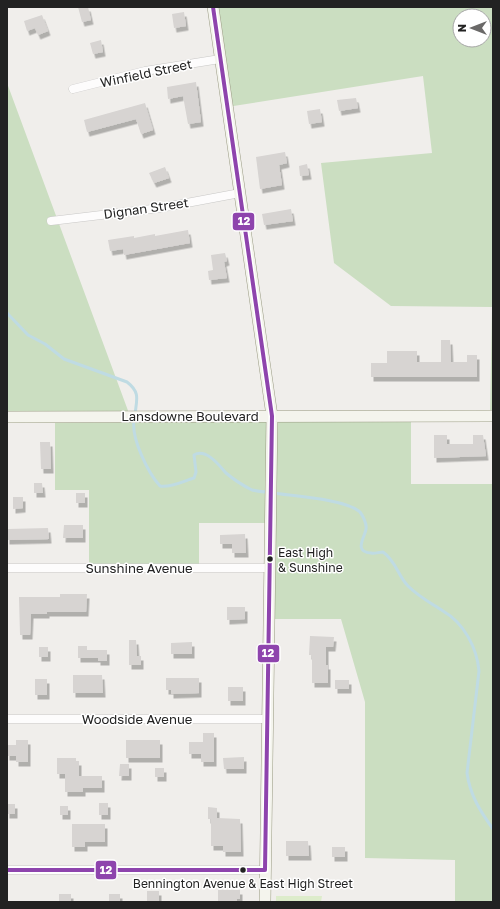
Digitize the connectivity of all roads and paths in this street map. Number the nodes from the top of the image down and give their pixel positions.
1 (213, 7) edge
2 (220, 59) junction
3 (73, 88) dead end
4 (240, 194) junction
5 (51, 221) dead end
6 (272, 416) junction
7 (493, 416) edge
8 (7, 417) edge
9 (7, 568) edge
10 (270, 568) junction
11 (7, 719) edge
12 (268, 719) junction
13 (7, 870) edge
14 (266, 870) junction
15 (265, 902) edge

1 - 2 street
2 - 3 street, Winfield Street
2 - 4 street
4 - 5 street, Dignan Street
4 - 6 street
6 - 7 street, Lansdowne Boulevard
6 - 8 street, Lansdowne Boulevard
6 - 10 street
9 - 10 street, Sunshine Avenue
10 - 12 street
11 - 12 street, Woodside Avenue
12 - 14 street
13 - 14 street
14 - 15 street

